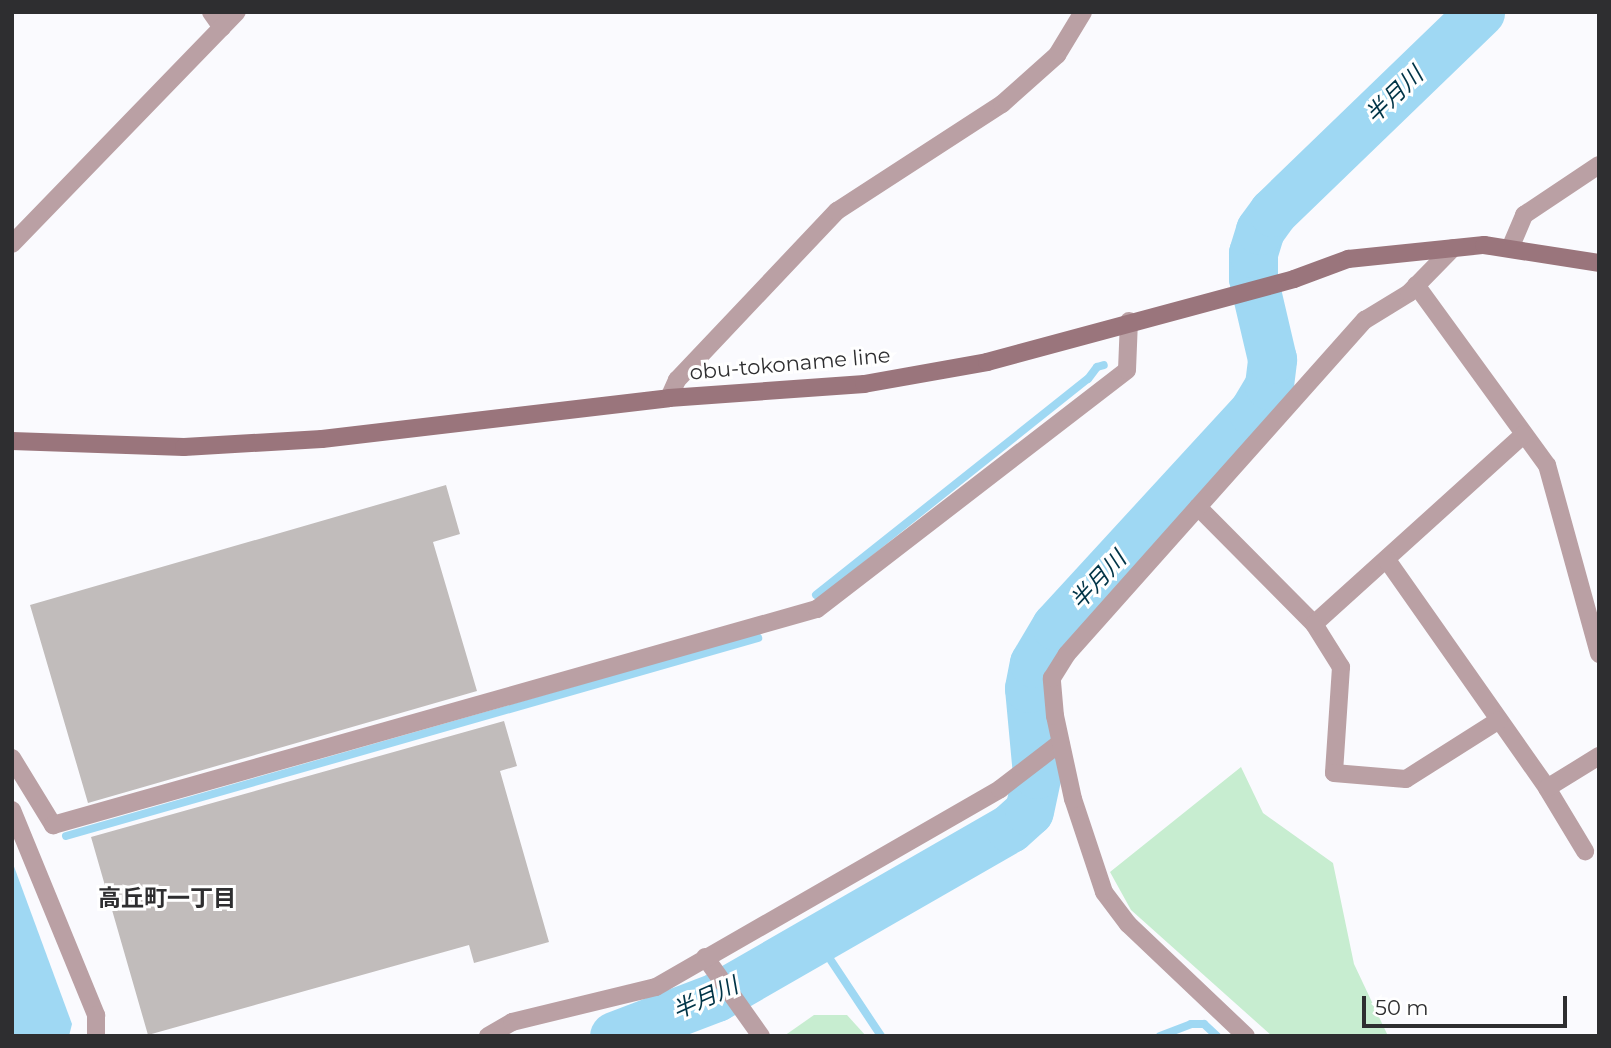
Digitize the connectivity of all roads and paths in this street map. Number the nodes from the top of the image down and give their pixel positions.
1 (211, 12) edge
2 (237, 12) edge
3 (1083, 12) edge
4 (222, 29) junction
5 (1599, 164) edge
6 (12, 244) edge
7 (1511, 246) junction
8 (1453, 248) junction
9 (1599, 263) edge
10 (1416, 285) junction
11 (1129, 321) junction
12 (669, 398) junction
13 (1524, 434) junction
14 (12, 440) edge
15 (1198, 507) junction
16 (1387, 560) junction
17 (1314, 624) junction
18 (1599, 654) edge
19 (1499, 720) junction
20 (1054, 748) junction
21 (1599, 756) edge
22 (12, 758) edge
23 (1547, 788) junction
24 (12, 810) edge
25 (1585, 851) dead end
26 (705, 957) junction
27 (96, 1036) edge
28 (488, 1036) edge
29 (761, 1036) edge
30 (1246, 1036) edge

1 - 4 street
2 - 4 street
3 - 12 street
4 - 6 street
5 - 7 street
7 - 8 main road, obu-tokoname line
7 - 9 main road, obu-tokoname line
8 - 10 street
8 - 11 main road, obu-tokoname line
10 - 13 street
10 - 15 street
11 - 12 main road, obu-tokoname line
11 - 22 street
12 - 14 main road, obu-tokoname line
13 - 16 street
13 - 18 street
15 - 17 street
15 - 20 street
16 - 17 street
16 - 19 street
17 - 19 street
19 - 23 street
20 - 26 street
20 - 30 street
21 - 23 street
23 - 25 street
24 - 27 street
26 - 28 street
26 - 29 street

